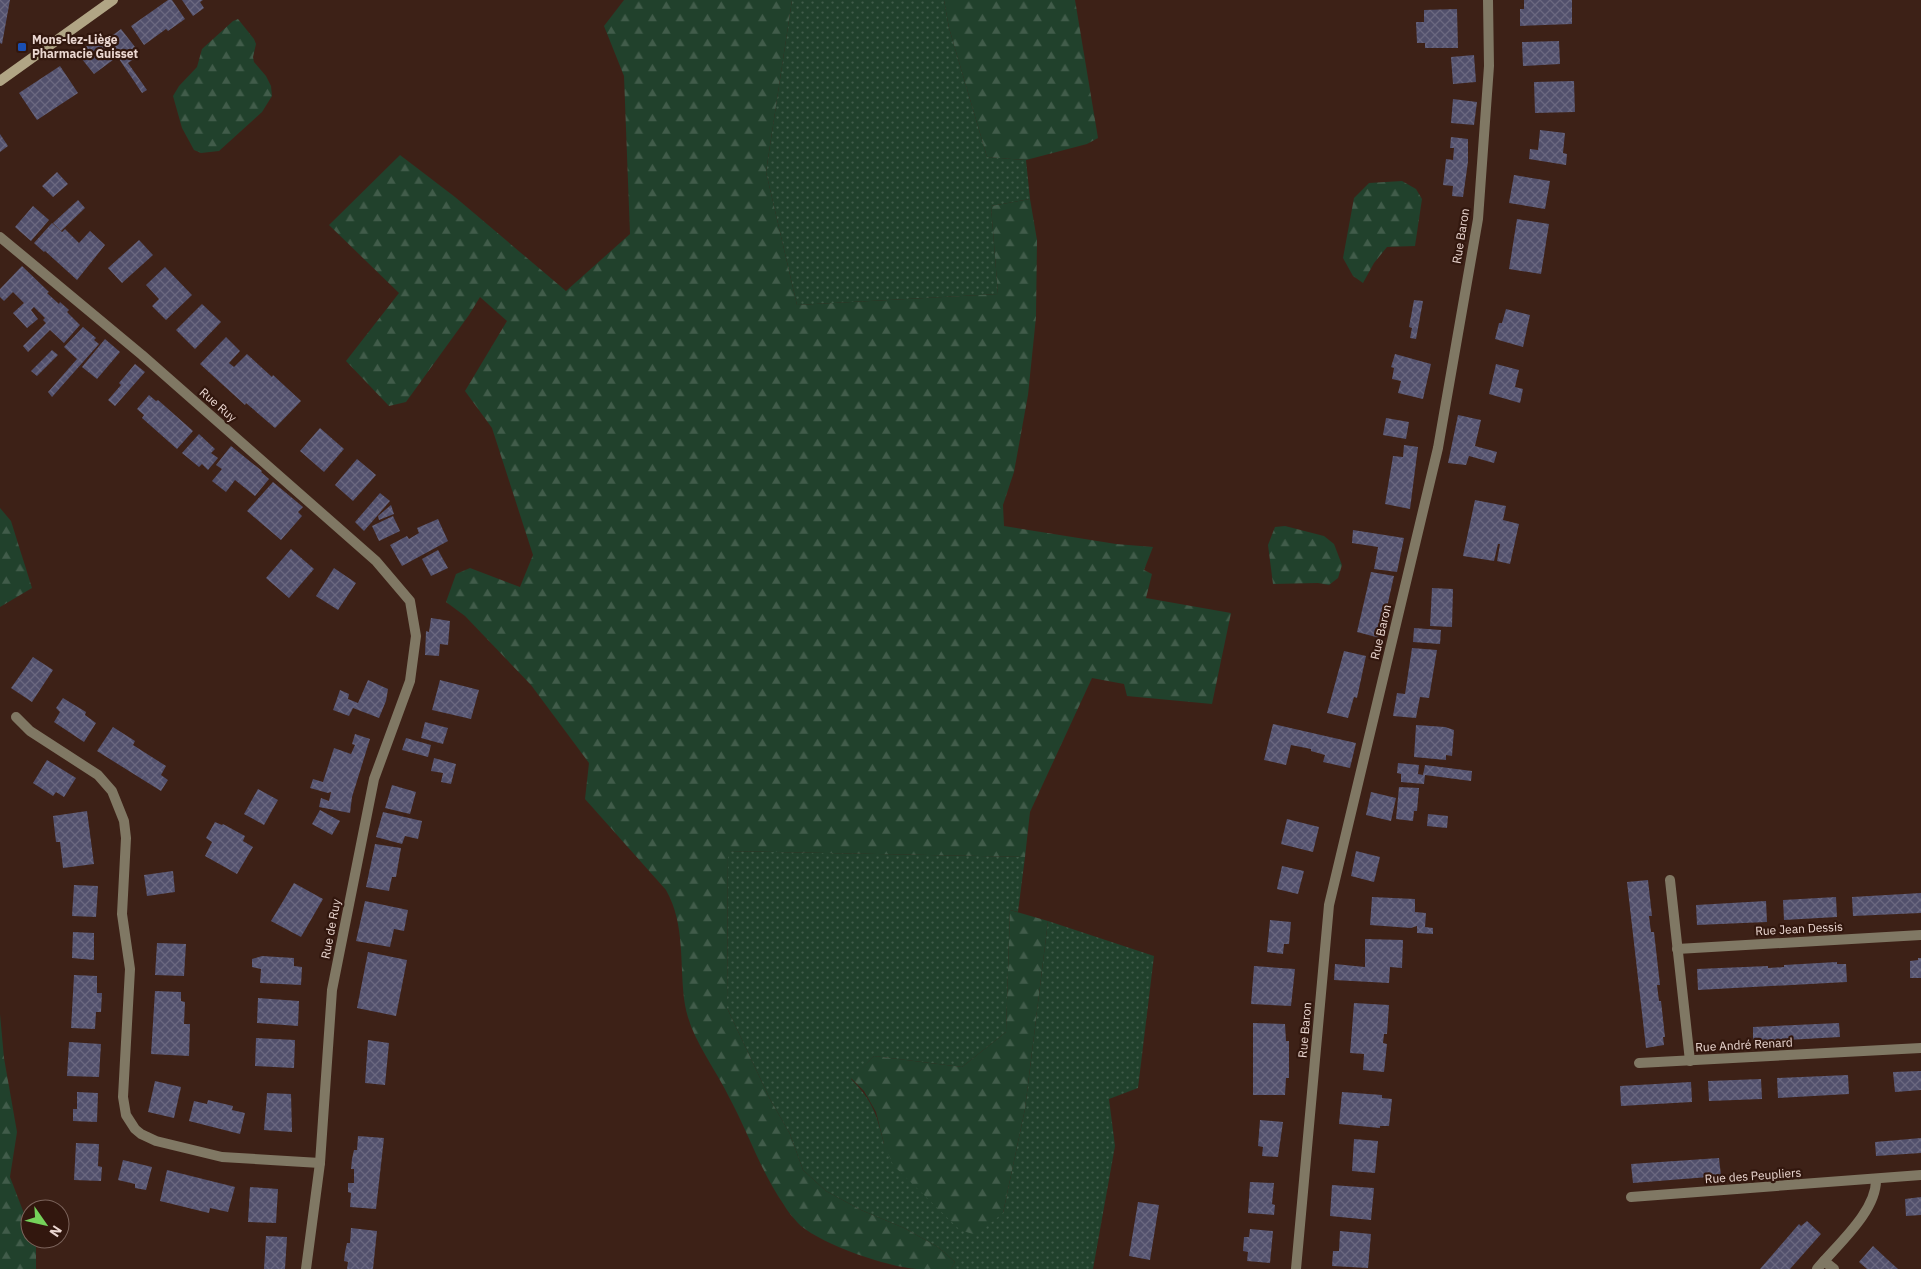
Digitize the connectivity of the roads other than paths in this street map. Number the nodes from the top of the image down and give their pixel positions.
1 (113, 0) edge
2 (1488, 0) edge
3 (0, 81) edge
4 (0, 237) edge
5 (410, 601) joint
6 (16, 717) dead end
7 (1670, 880) dead end
8 (1921, 936) edge
9 (1677, 948) junction
10 (1921, 1048) edge
11 (1690, 1061) junction
12 (1639, 1063) dead end
13 (320, 1163) junction
14 (1921, 1175) edge
15 (1876, 1179) junction
16 (1631, 1197) dead end
17 (1824, 1261) junction
18 (306, 1269) edge
19 (1296, 1269) edge
20 (1817, 1269) edge
21 (1834, 1269) edge

1 - 3 street
2 - 19 street, Rue Baron
4 - 5 street, Rue Ruy
5 - 13 street, Rue de Ruy
6 - 13 street
7 - 9 street, Rue André Renard
8 - 9 street, Rue Jean Dessis
9 - 11 street, Rue André Renard
10 - 11 street, Rue André Renard
11 - 12 street
13 - 18 street, Rue de Ruy
14 - 15 street
15 - 16 street, Rue des Peupliers
15 - 17 street
17 - 20 street
17 - 21 street

